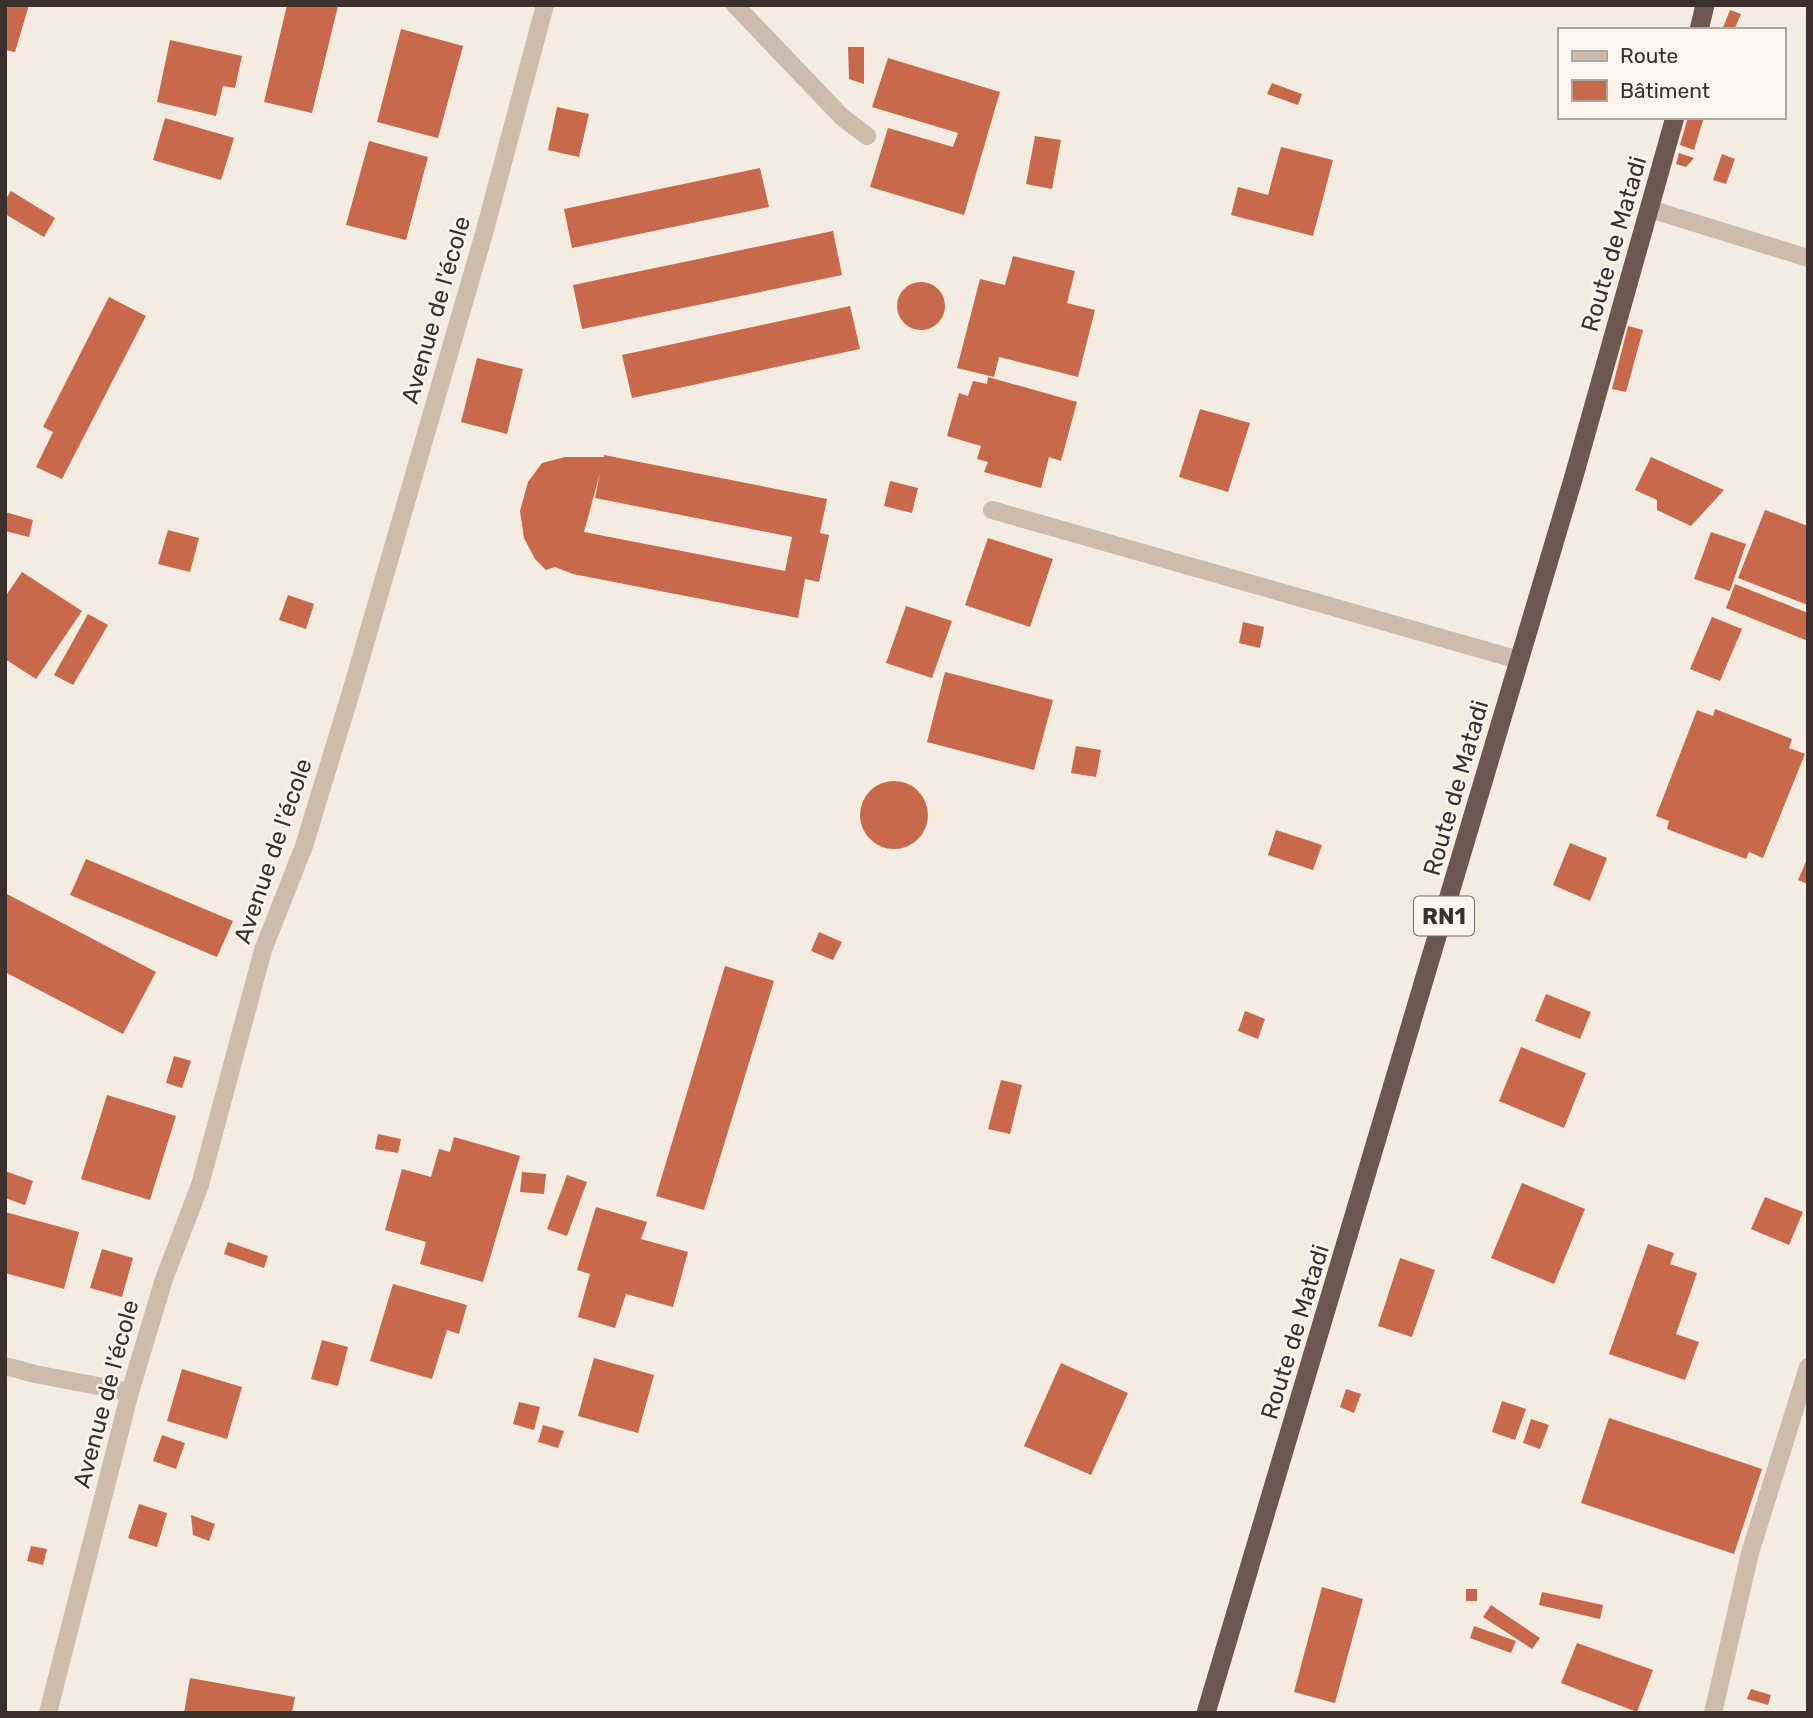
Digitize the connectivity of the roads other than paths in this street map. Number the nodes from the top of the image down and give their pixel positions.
1 (545, 5) edge
2 (735, 5) edge
3 (1705, 5) edge
4 (1699, 28) edge
5 (1674, 119) edge
6 (867, 136) dead end
7 (1650, 209) junction
8 (1808, 258) edge
9 (992, 510) dead end
10 (1519, 660) junction
11 (5, 1366) edge
12 (1808, 1367) edge
13 (130, 1392) junction
14 (48, 1713) edge
15 (1206, 1713) edge
16 (1713, 1713) edge

1 - 13 street, Avenue de l'école
2 - 6 street
3 - 4 highway
5 - 7 highway, Route de Matadi / RN1
7 - 8 street
7 - 10 highway, Route de Matadi / RN1
9 - 10 street
10 - 15 highway, Route de Matadi / RN1
11 - 13 street
12 - 16 street
13 - 14 street, Avenue de l'école

